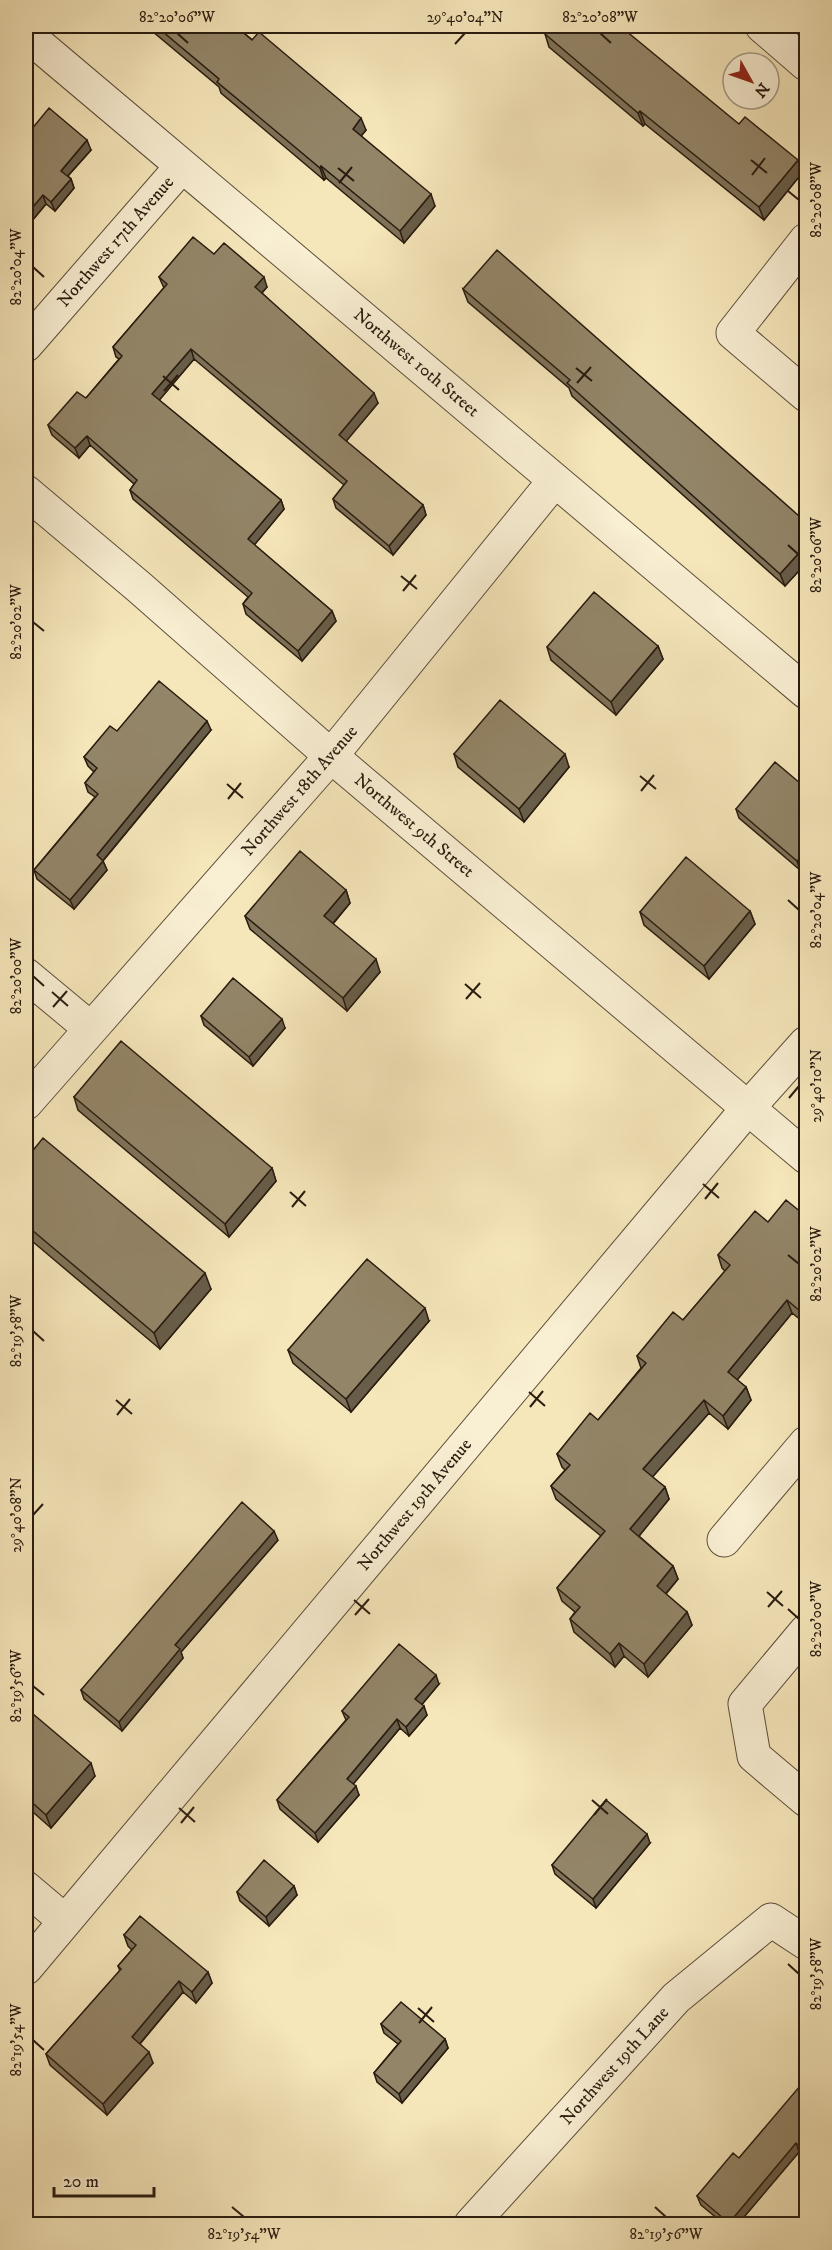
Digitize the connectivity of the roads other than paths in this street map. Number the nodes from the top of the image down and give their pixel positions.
1 (762, 26) edge
2 (26, 34) edge
3 (807, 64) edge
4 (182, 166) junction
5 (807, 240) edge
6 (26, 345) edge
7 (807, 395) edge
8 (555, 480) junction
9 (26, 492) edge
10 (807, 692) edge
11 (331, 756) junction
12 (26, 975) edge
13 (91, 1029) junction
14 (807, 1043) edge
15 (26, 1103) edge
16 (748, 1108) junction
17 (807, 1157) edge
18 (807, 1443) edge
19 (724, 1540) dead end
20 (807, 1631) edge
21 (807, 1800) edge
22 (26, 1888) edge
23 (65, 1922) junction
24 (807, 1943) edge
25 (26, 1968) edge
26 (471, 2224) edge

1 - 3 street
2 - 4 street, Northwest 10th Street
4 - 6 street, Northwest 17th Avenue
4 - 8 street, Northwest 10th Street
5 - 7 street
8 - 10 street, Northwest 10th Street
8 - 11 street, Northwest 18th Avenue
9 - 11 street, Northwest 9th Street
11 - 13 street, Northwest 18th Avenue
11 - 16 street, Northwest 9th Street
12 - 13 street
13 - 15 street, Northwest 18th Avenue
14 - 16 street, Northwest 19th Avenue
16 - 17 street, Northwest 9th Street
16 - 23 street, Northwest 19th Avenue
18 - 19 street
20 - 21 street
22 - 23 street
23 - 25 street, Northwest 19th Avenue
24 - 26 street, Northwest 19th Lane

